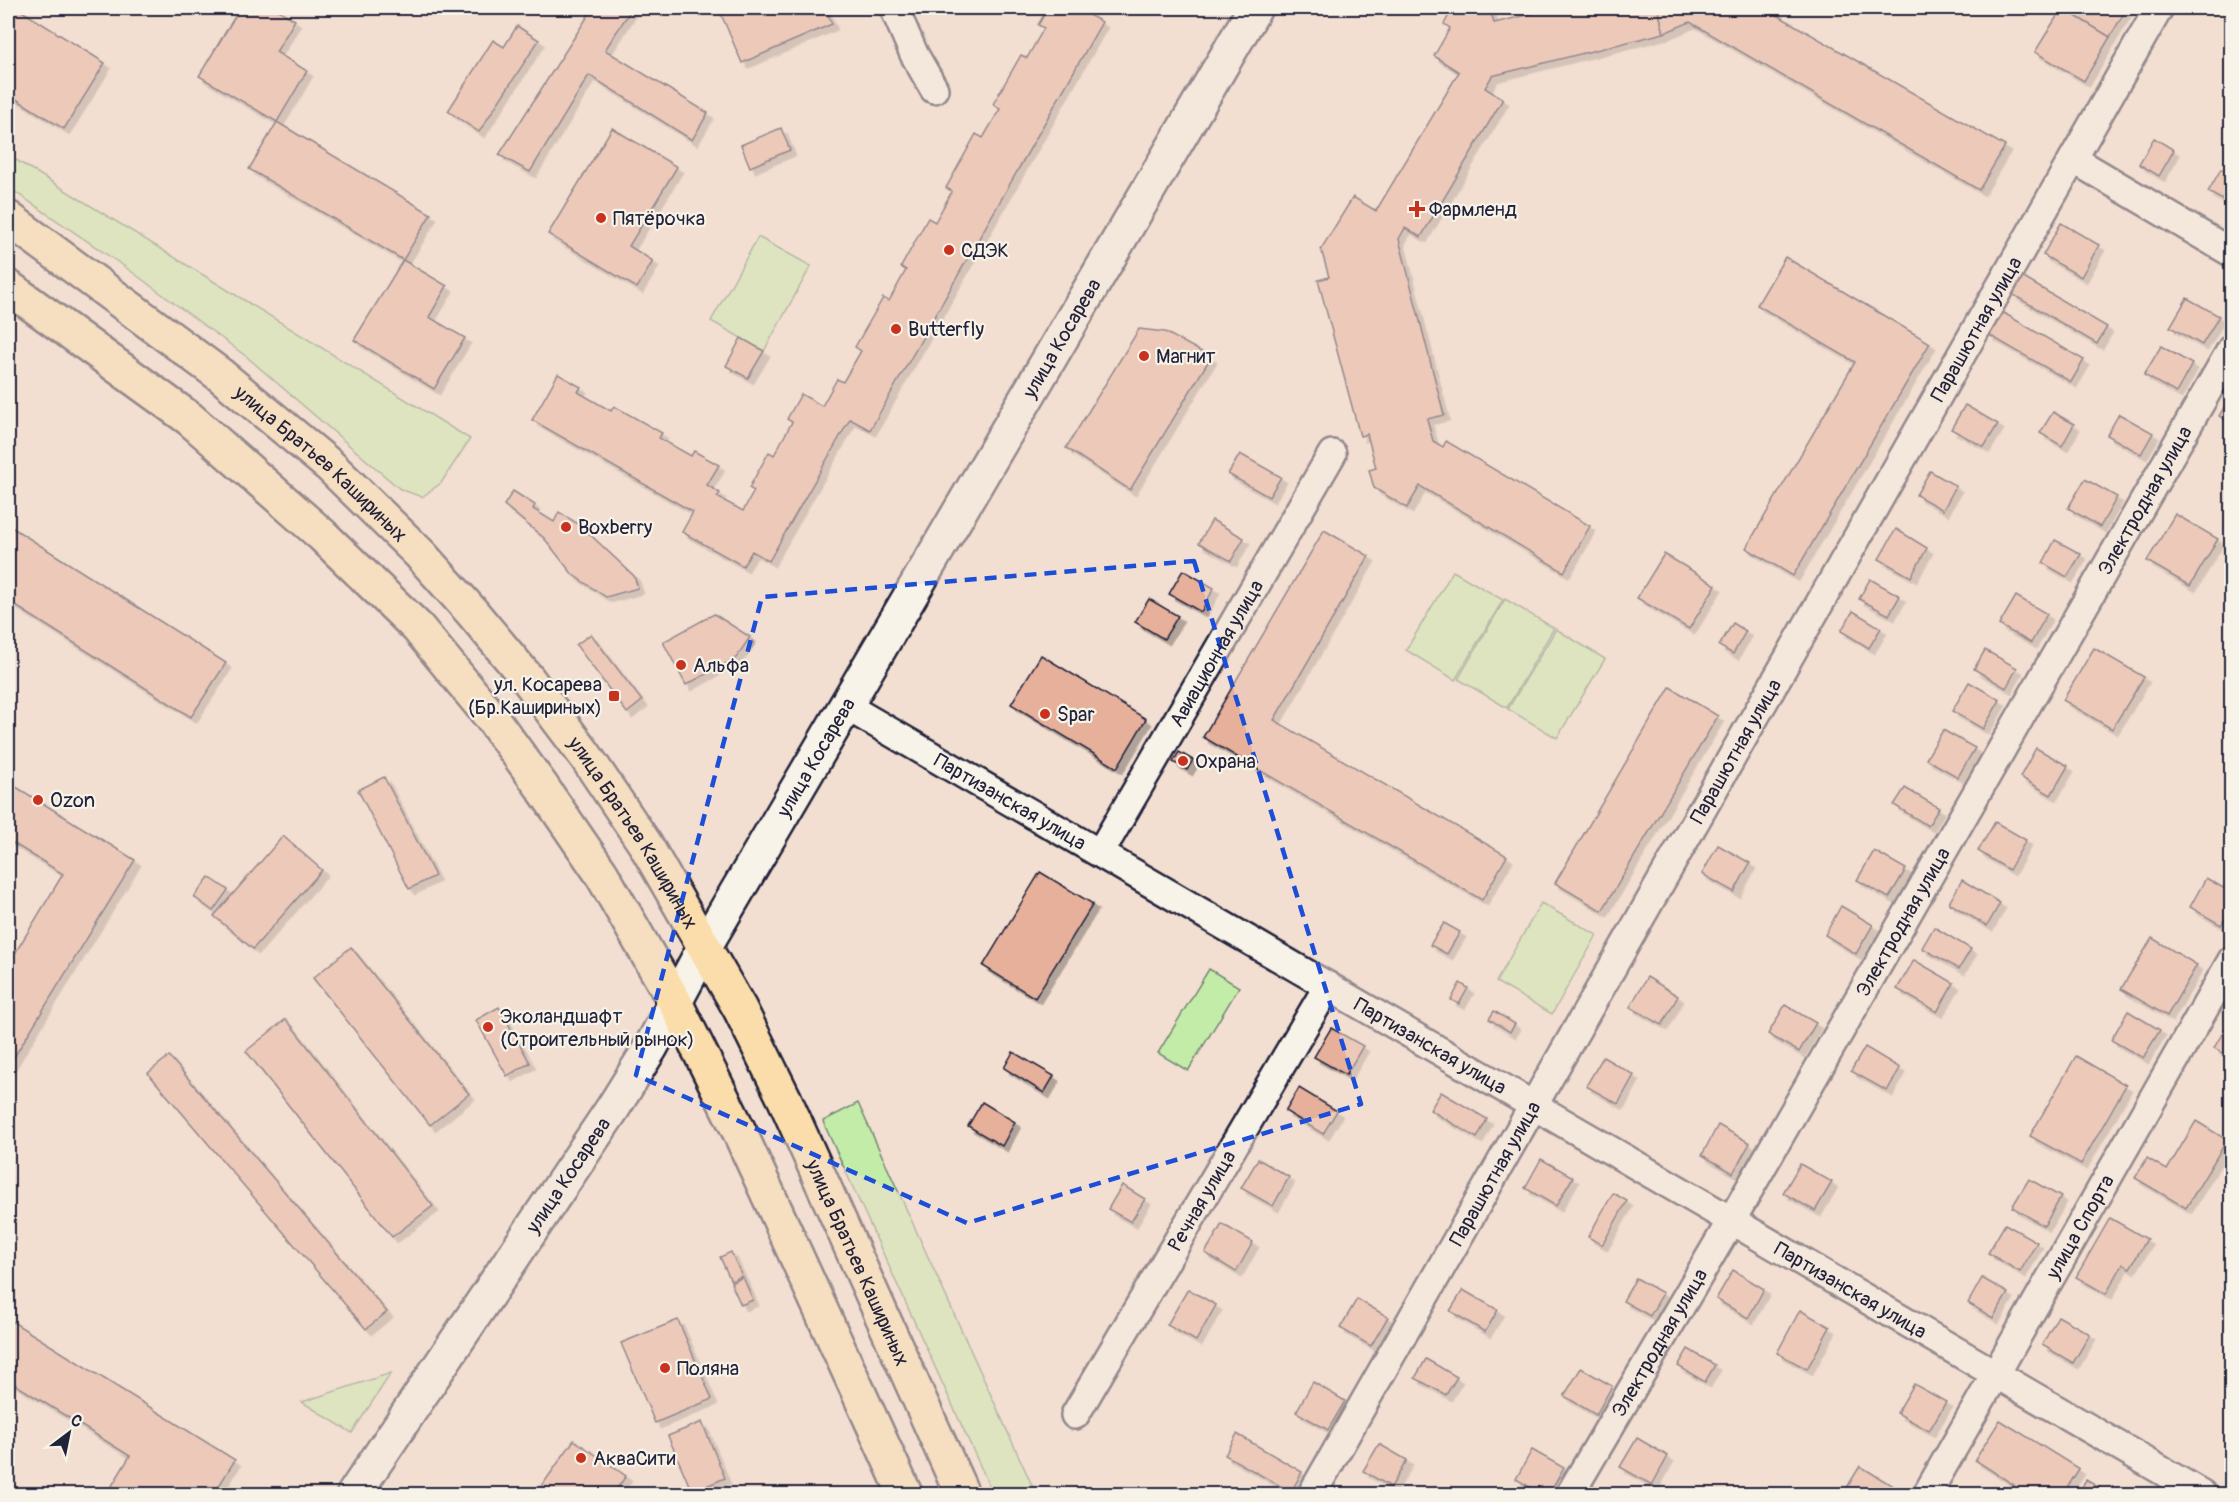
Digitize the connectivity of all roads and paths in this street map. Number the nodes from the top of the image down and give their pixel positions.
1 (894, 8) edge
2 (1255, 8) edge
3 (2159, 8) edge
4 (934, 89) dead end
5 (2073, 159) junction
6 (8, 218) edge
7 (2232, 253) edge
8 (8, 287) edge
9 (2232, 348) edge
10 (1332, 454) dead end
11 (846, 706) junction
12 (1100, 853) junction
13 (705, 946) junction
14 (2232, 960) edge
15 (1328, 986) junction
16 (675, 1002) junction
17 (1534, 1106) junction
18 (1731, 1221) junction
19 (1995, 1374) junction
20 (1075, 1415) dead end
21 (354, 1494) edge
22 (905, 1494) edge
23 (962, 1494) edge
24 (1312, 1494) edge
25 (1570, 1494) edge
26 (1927, 1494) edge
27 (2202, 1494) edge

1 - 4 street
2 - 11 street, улица Косарева
3 - 5 street, Парашютная улица
5 - 7 street
5 - 17 street, Парашютная улица
6 - 13 main road, улица Братьев Кашириных
8 - 16 main road
9 - 18 street, Электродная улица
10 - 12 street, Авиационная улица
11 - 12 street, Партизанская улица
11 - 13 street, улица Косарева
12 - 15 street, Партизанская улица
13 - 16 street, улица Косарева
13 - 23 main road, улица Братьев Кашириных
14 - 19 street, улица Спорта
15 - 17 street, Партизанская улица
15 - 20 street, Речная улица
16 - 21 street, улица Косарева
16 - 22 main road
17 - 18 street, Партизанская улица
17 - 24 street, Парашютная улица
18 - 19 street, Партизанская улица
18 - 25 street, Электродная улица
19 - 26 street, улица Спорта
19 - 27 street, Партизанская улица

